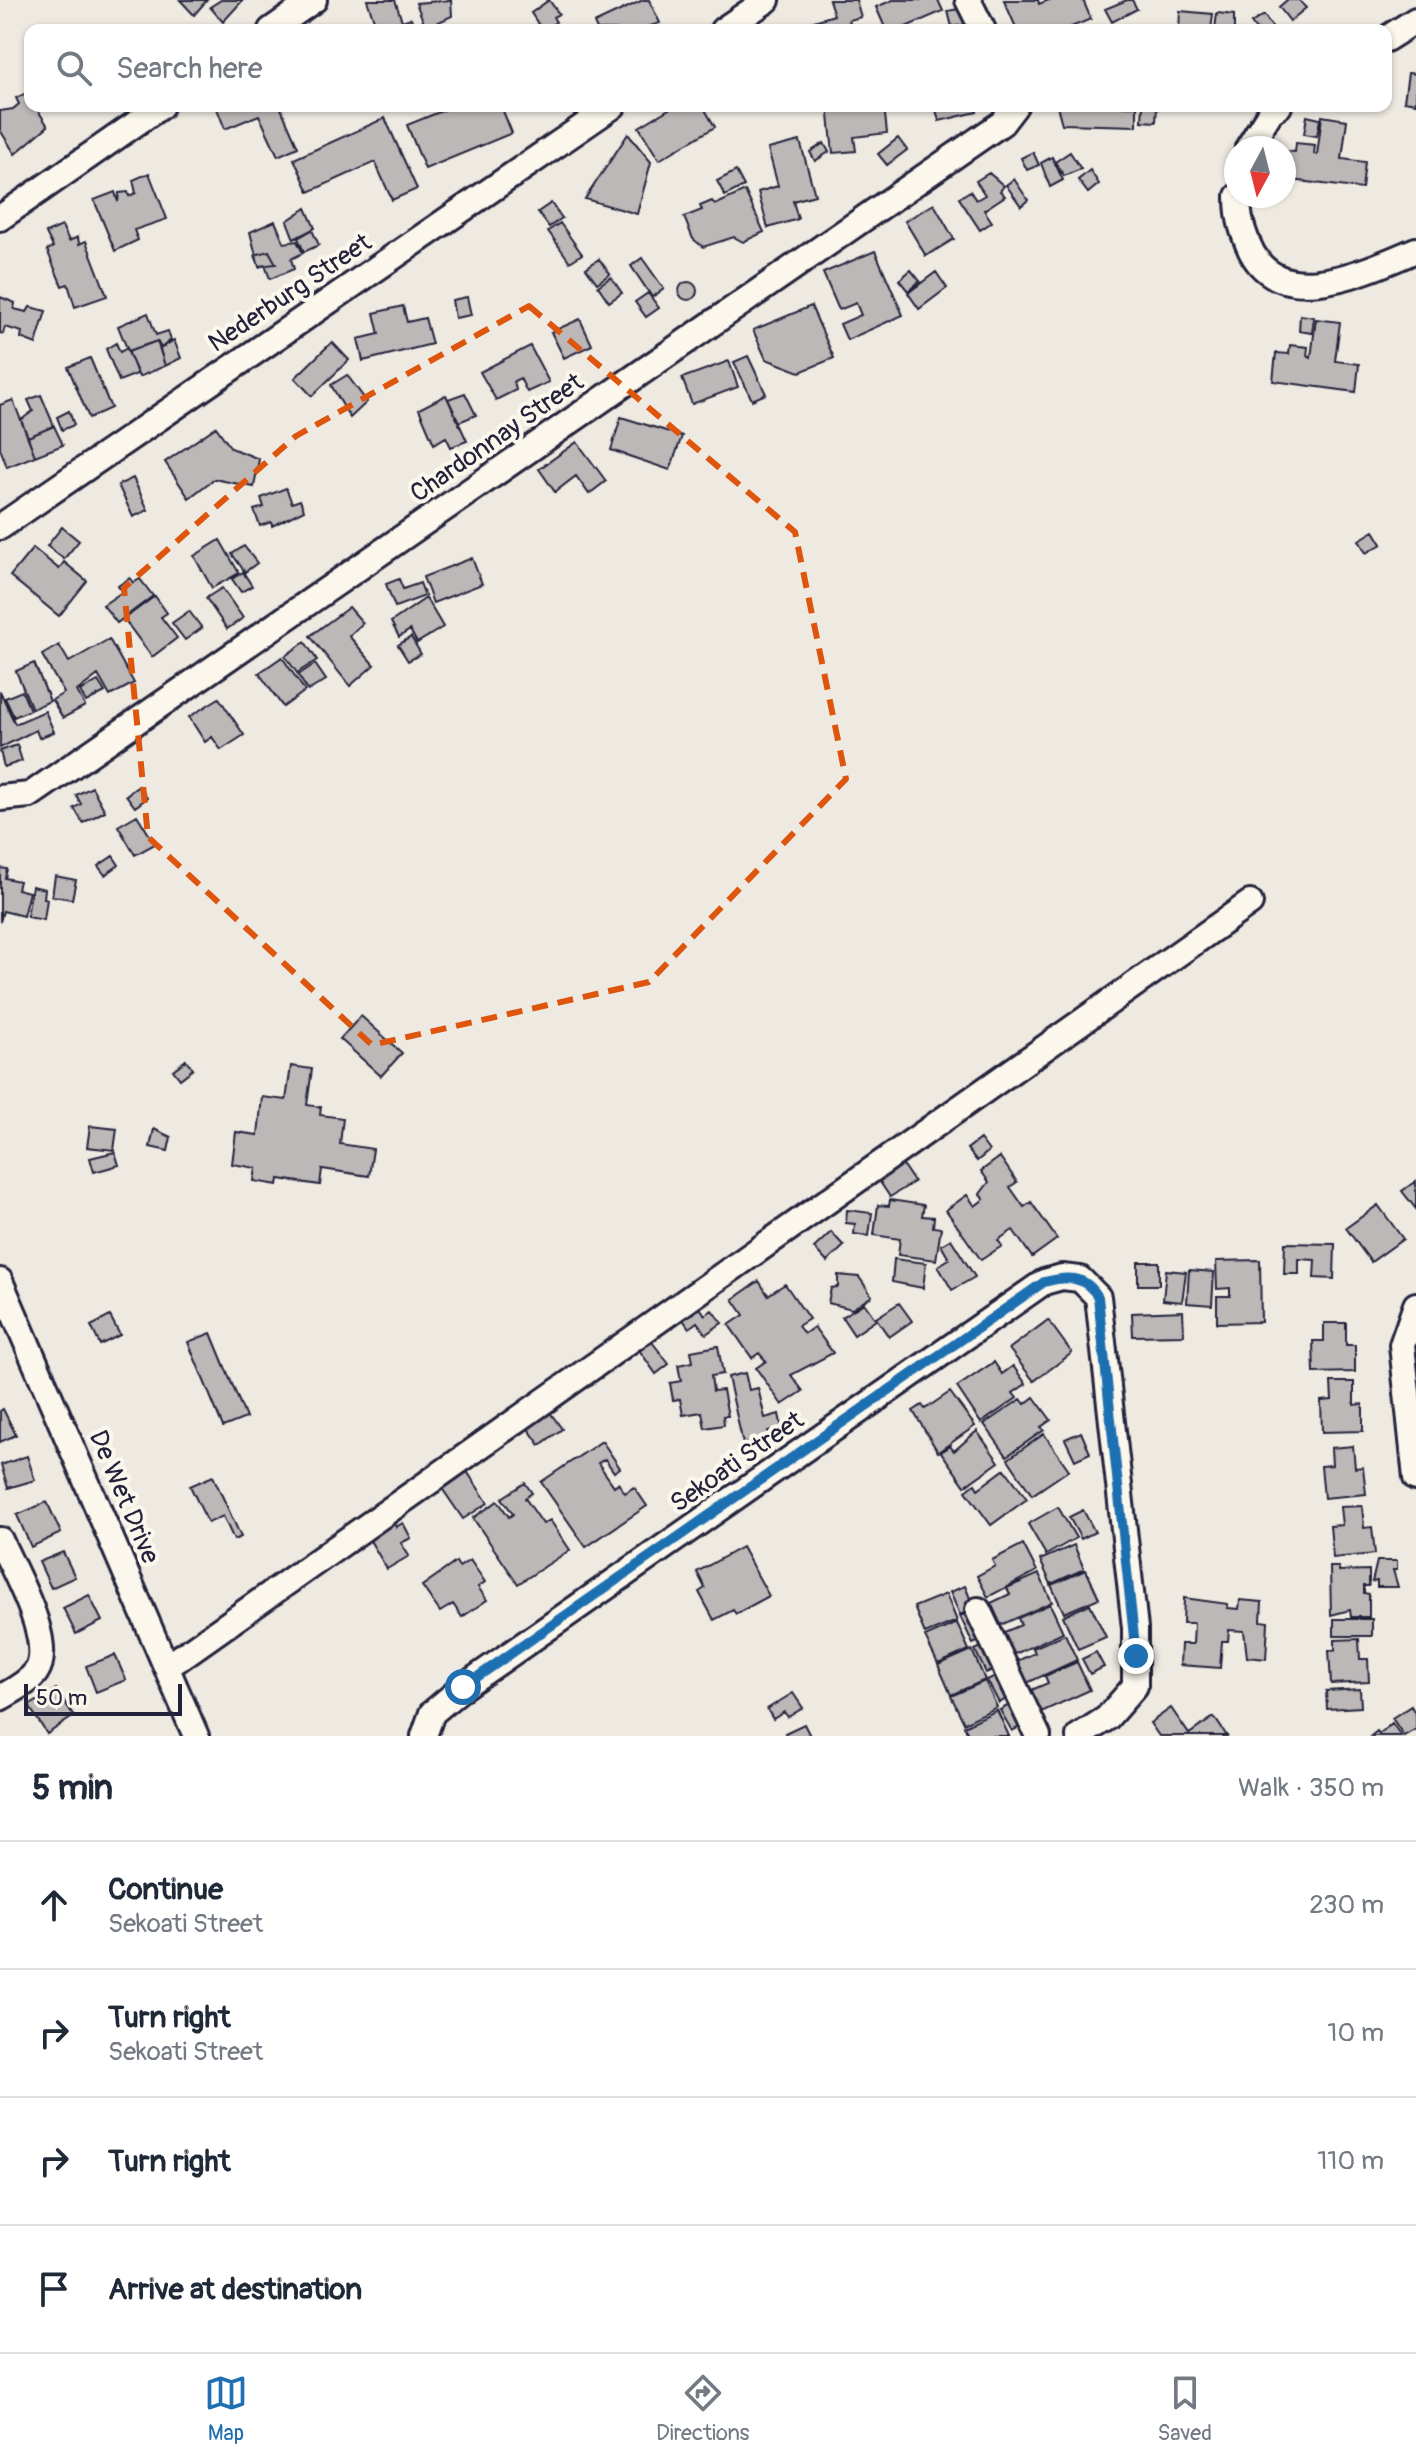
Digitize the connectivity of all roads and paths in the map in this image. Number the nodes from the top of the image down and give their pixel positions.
1 (314, 0) edge
2 (767, 0) edge
3 (968, 0) edge
4 (1416, 20) edge
5 (280, 24) edge
6 (732, 24) edge
7 (980, 24) edge
8 (1392, 35) edge
9 (152, 112) edge
10 (604, 112) edge
11 (1010, 112) edge
12 (1270, 112) edge
13 (1255, 136) edge
14 (1238, 208) edge
15 (0, 218) edge
16 (1416, 250) edge
17 (0, 527) edge
18 (0, 798) edge
19 (1250, 903) dead end
20 (0, 1281) edge
21 (1416, 1305) edge
22 (1416, 1478) edge
23 (0, 1540) edge
24 (978, 1610) dead end
25 (167, 1667) junction
26 (0, 1698) edge
27 (196, 1736) edge
28 (424, 1736) edge
29 (1038, 1736) edge
30 (1079, 1736) edge

1 - 5 street
2 - 6 street
3 - 7 street
4 - 8 street
9 - 15 street
10 - 17 street, Nederburg Street
11 - 18 street, Chardonnay Street
12 - 13 street
14 - 16 street
19 - 25 street
20 - 25 street, De Wet Drive
21 - 22 street
23 - 26 street
24 - 29 street
25 - 27 street, De Wet Drive
28 - 30 street, Sekoati Street

